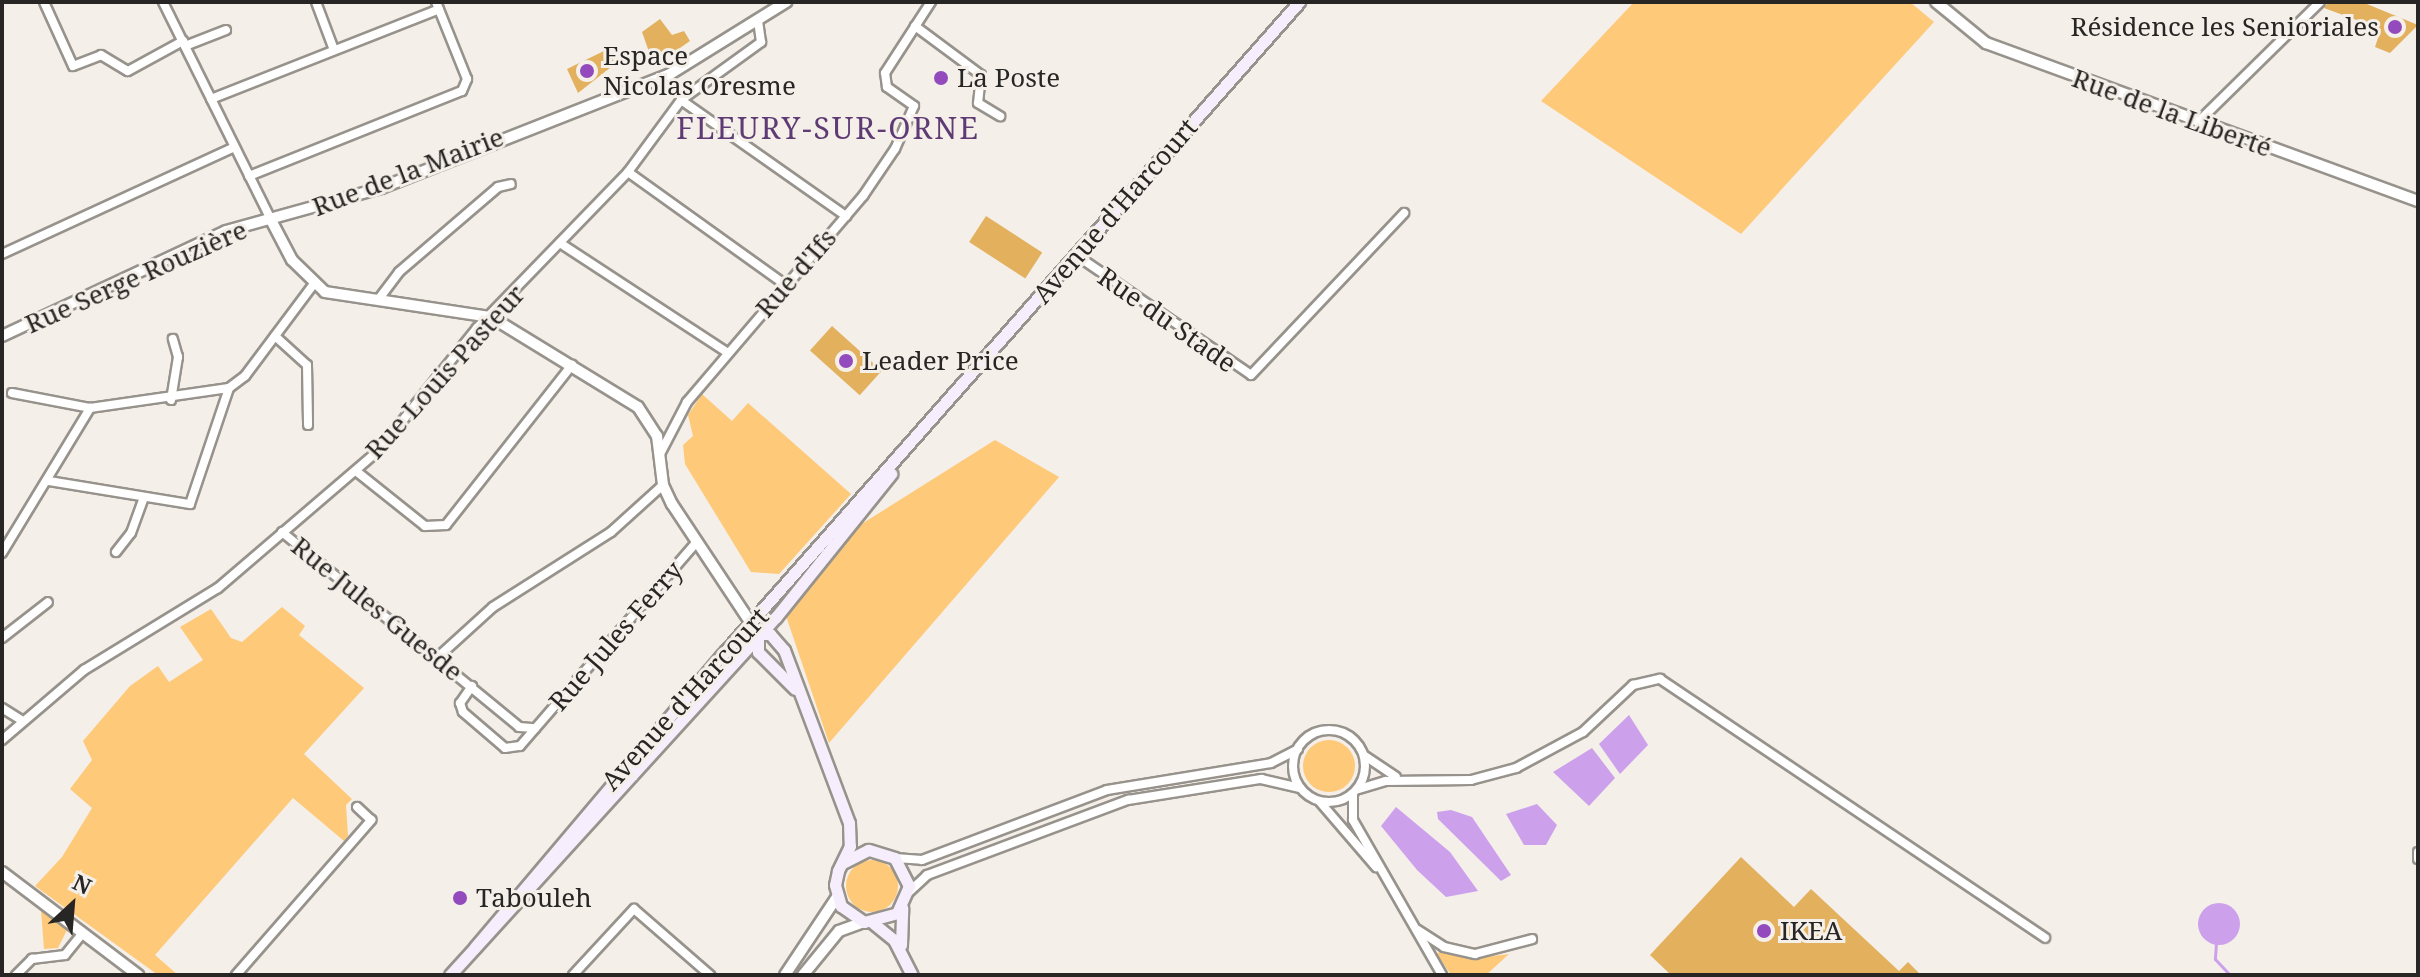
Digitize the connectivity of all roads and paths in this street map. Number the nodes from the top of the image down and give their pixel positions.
1 (44, 2) edge
2 (163, 2) edge
3 (316, 2) edge
4 (786, 2) edge
5 (931, 2) edge
6 (1299, 2) edge
7 (2320, 2) edge
8 (1937, 3) edge
9 (438, 6) edge
10 (758, 20) junction
11 (915, 26) junction
12 (226, 30) dead end
13 (184, 44) junction
14 (334, 50) junction
15 (211, 99) junction
16 (681, 100) junction
17 (1000, 116) dead end
18 (2197, 123) junction
19 (235, 147) junction
20 (628, 172) junction
21 (249, 176) junction
22 (511, 184) dead end
23 (2417, 202) edge
24 (1404, 213) dead end
25 (846, 216) junction
26 (271, 220) junction
27 (560, 243) junction
28 (2, 254) edge
29 (1076, 255) junction
30 (313, 285) junction
31 (786, 285) junction
32 (378, 300) junction
33 (491, 317) junction
34 (2, 336) edge
35 (275, 336) junction
36 (173, 339) dead end
37 (728, 353) junction
38 (572, 365) junction
39 (229, 388) junction
40 (12, 393) dead end
41 (171, 400) junction
42 (90, 408) junction
43 (308, 425) dead end
44 (661, 452) junction
45 (356, 471) junction
46 (49, 481) junction
47 (663, 485) junction
48 (144, 498) junction
49 (282, 532) junction
50 (696, 543) junction
51 (116, 552) dead end
52 (2, 553) edge
53 (48, 602) dead end
54 (754, 630) junction
55 (2, 638) edge
56 (438, 657) junction
57 (472, 686) junction
58 (797, 690) junction
59 (2, 708) edge
60 (21, 720) junction
61 (536, 728) junction
62 (2, 740) edge
63 (1298, 749) junction
64 (1364, 755) junction
65 (1404, 780) junction
66 (1300, 788) junction
67 (1356, 792) junction
68 (1319, 801) junction
69 (357, 807) dead end
70 (849, 823) junction
71 (873, 850) junction
72 (2418, 852) edge
73 (895, 858) junction
74 (2418, 859) edge
75 (844, 862) junction
76 (2, 872) edge
77 (1382, 874) junction
78 (908, 892) junction
79 (837, 897) junction
80 (903, 906) junction
81 (868, 922) junction
82 (1412, 924) junction
83 (83, 933) junction
84 (2045, 938) dead end
85 (1532, 939) dead end
86 (475, 947) junction
87 (903, 954) junction
88 (16, 975) edge
89 (138, 975) edge
90 (236, 975) edge
91 (450, 975) edge
92 (573, 975) edge
93 (710, 975) edge
94 (785, 975) edge
95 (803, 975) edge
96 (912, 975) edge
97 (1442, 975) edge

1 - 13 street
2 - 13 street
3 - 14 street
4 - 10 street
5 - 11 street
6 - 29 main road, Avenue d'Harcourt
7 - 18 street
8 - 18 street, Rue de la Liberté
9 - 14 street
9 - 21 street
10 - 16 street, Rue Louis Pasteur
10 - 26 street, Rue de la Mairie
11 - 17 street
11 - 25 street, Rue d'Ifs
12 - 13 street
13 - 15 street
14 - 15 street
15 - 19 street
16 - 20 street, Rue Louis Pasteur
16 - 25 street
18 - 23 street, Rue de la Liberté
19 - 21 street
19 - 28 street
20 - 27 street, Rue Louis Pasteur
20 - 31 street
21 - 26 street
22 - 32 street
24 - 29 street, Rue du Stade
25 - 31 street, Rue d'Ifs
26 - 30 street
26 - 34 street, Rue Serge Rouzière
27 - 33 street, Rue Louis Pasteur
27 - 37 street
29 - 54 main road, Avenue d'Harcourt
30 - 32 street
30 - 35 street
31 - 37 street, Rue d'Ifs
32 - 33 street
33 - 38 street
33 - 45 street, Rue Louis Pasteur
35 - 39 street
35 - 43 street
36 - 41 street
37 - 44 street, Rue d'Ifs
38 - 44 street
38 - 45 street
39 - 41 street
39 - 48 street
40 - 42 street
41 - 42 street
42 - 46 street
44 - 47 street
45 - 49 street, Rue Louis Pasteur
46 - 48 street
46 - 52 street
47 - 50 street
47 - 56 street
48 - 51 street
49 - 56 street, Rue Jules Guesde
49 - 60 street, Rue Louis Pasteur
50 - 54 street
50 - 61 street, Rue Jules Ferry
53 - 55 street
54 - 58 main road
54 - 58 main road
54 - 86 main road, Avenue d'Harcourt
54 - 86 main road, Avenue d'Harcourt
56 - 57 street, Rue Jules Guesde
57 - 61 street, Rue Jules Guesde
57 - 61 street, Rue Jules Guesde
58 - 70 main road
59 - 60 street
60 - 62 street, Rue Louis Pasteur
63 - 64 street
63 - 66 street
63 - 73 street
64 - 65 street
64 - 67 street
65 - 67 street
65 - 84 street
66 - 68 street
66 - 78 street
67 - 68 street
67 - 77 street
68 - 77 street
69 - 90 street
70 - 71 main road
70 - 75 main road
71 - 73 main road
71 - 75 main road
72 - 74 street
73 - 78 main road
75 - 79 main road
76 - 83 street
77 - 82 street
78 - 80 main road
79 - 81 main road
79 - 94 street
80 - 81 main road
80 - 87 main road
81 - 87 main road
81 - 95 street
82 - 85 street
82 - 97 street
83 - 88 street
83 - 89 street
86 - 91 main road, Avenue d'Harcourt
87 - 96 main road
92 - 93 street

